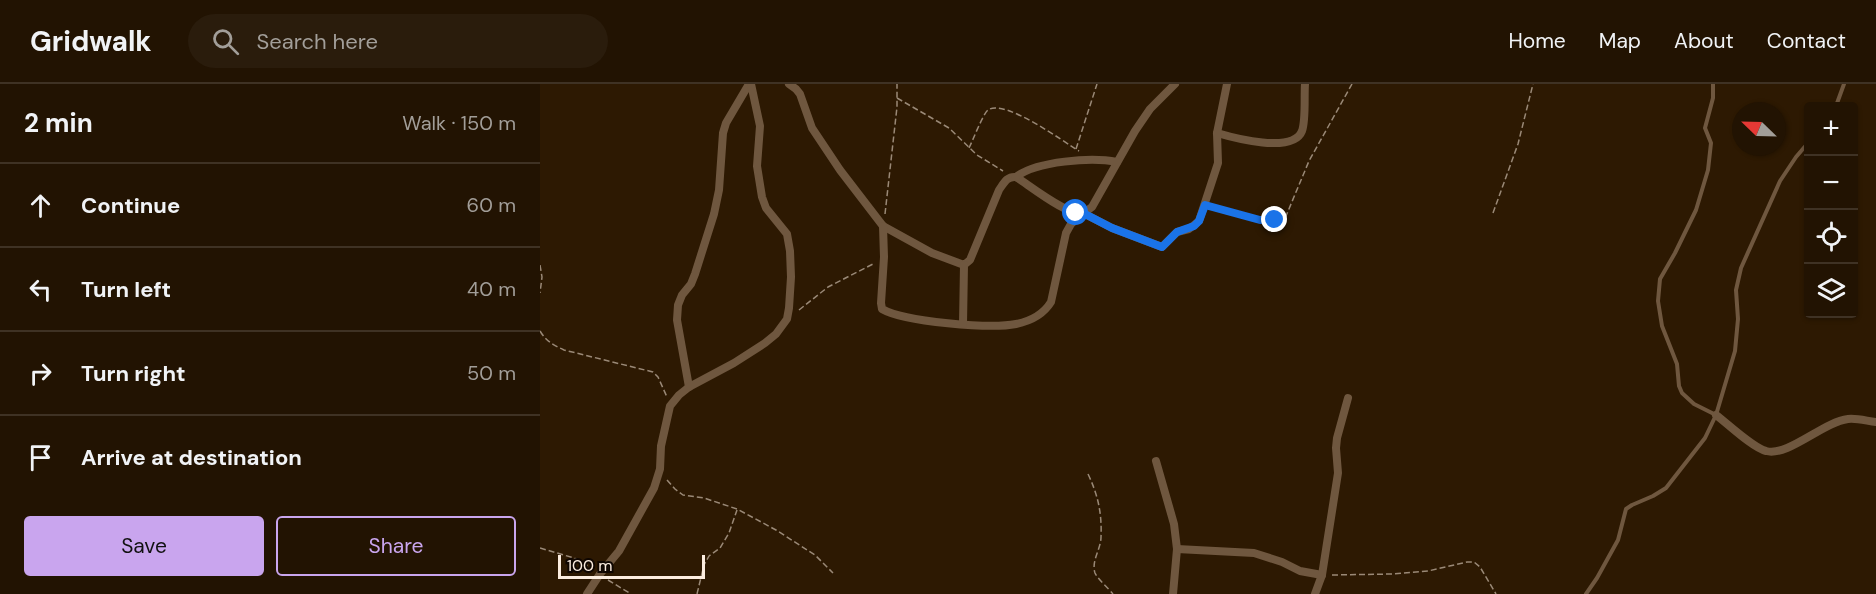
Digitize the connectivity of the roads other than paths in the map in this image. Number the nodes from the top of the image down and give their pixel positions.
1 (750, 84) edge
2 (789, 84) edge
3 (1175, 84) edge
4 (1227, 84) edge
5 (1305, 84) edge
6 (1713, 84) edge
7 (1844, 84) edge
8 (1837, 102) edge
9 (1217, 134) junction
10 (1804, 148) edge
11 (1117, 162) junction
12 (1014, 177) junction
13 (1083, 213) junction
14 (883, 226) junction
15 (964, 265) junction
16 (963, 324) junction
17 (689, 387) junction
18 (1348, 398) dead end
19 (1716, 415) junction
20 (1876, 422) edge
21 (1156, 461) dead end
22 (1177, 549) junction
23 (1322, 575) junction
24 (587, 594) edge
25 (1173, 594) edge
26 (1316, 594) edge
27 (1586, 594) edge

1 - 17 street
1 - 17 street
2 - 14 street
3 - 11 street
4 - 9 street
5 - 9 street
6 - 19 lane
7 - 8 lane
9 - 13 street
10 - 19 lane
11 - 12 street
11 - 13 street
12 - 13 street
12 - 15 street
13 - 16 street
14 - 15 street
14 - 16 street
15 - 16 street
17 - 24 street
18 - 23 street
19 - 20 street
19 - 27 lane
21 - 22 street
22 - 23 street
22 - 25 street
23 - 26 street

